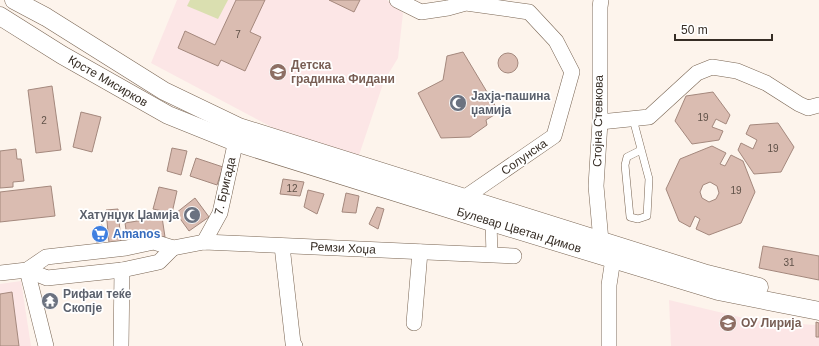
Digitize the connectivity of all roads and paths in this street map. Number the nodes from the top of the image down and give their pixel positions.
1 (14, 0) edge
2 (28, 0) edge
3 (397, 0) edge
4 (601, 0) edge
5 (0, 16) edge
6 (46, 17) junction
7 (0, 30) edge
8 (26, 31) junction
9 (819, 105) edge
10 (633, 119) junction
11 (600, 122) junction
12 (230, 132) junction
13 (640, 150) junction
14 (464, 198) junction
15 (491, 222) junction
16 (601, 241) junction
17 (204, 242) junction
18 (282, 246) junction
19 (173, 248) junction
20 (420, 252) junction
21 (492, 255) junction
22 (514, 256) dead end
23 (613, 260) junction
24 (27, 270) junction
25 (122, 270) junction
26 (0, 273) edge
27 (819, 299) edge
28 (819, 311) edge
29 (414, 323) dead end
30 (46, 346) edge
31 (121, 346) edge
32 (295, 346) edge
33 (609, 346) edge

1 - 6 street, Крсте Мисирков
2 - 6 street
3 - 14 street, Солунска
4 - 11 street, Стојна Стевкова
5 - 8 street, Крсте Мисирков
6 - 12 street, Крсте Мисирков
7 - 8 street
8 - 12 street, Крсте Мисирков
9 - 10 street
10 - 11 street
10 - 13 lane
11 - 16 street, Стојна Стевкова
12 - 14 street, Булевар Цветан Димов
12 - 15 street, Булевар Цветан Димов
12 - 17 street, 7. Бригада
13 - 13 lane
14 - 16 street, Булевар Цветан Димов
15 - 21 street
15 - 23 street, Булевар Цветан Димов
16 - 27 street, Булевар Цветан Димов
17 - 18 street, Ремзи Хоџа
17 - 19 street, Ремзи Хоџа
18 - 20 street, Ремзи Хоџа
18 - 32 street
19 - 24 street, Ремзи Хоџа
19 - 25 street, Ремзи Хоџа
20 - 21 street, Ремзи Хоџа
20 - 29 street
21 - 22 street, Ремзи Хоџа
23 - 28 street, Булевар Цветан Димов
23 - 33 street
24 - 25 street, Ремзи Хоџа
24 - 26 street, Ремзи Хоџа
24 - 30 street
25 - 31 street

